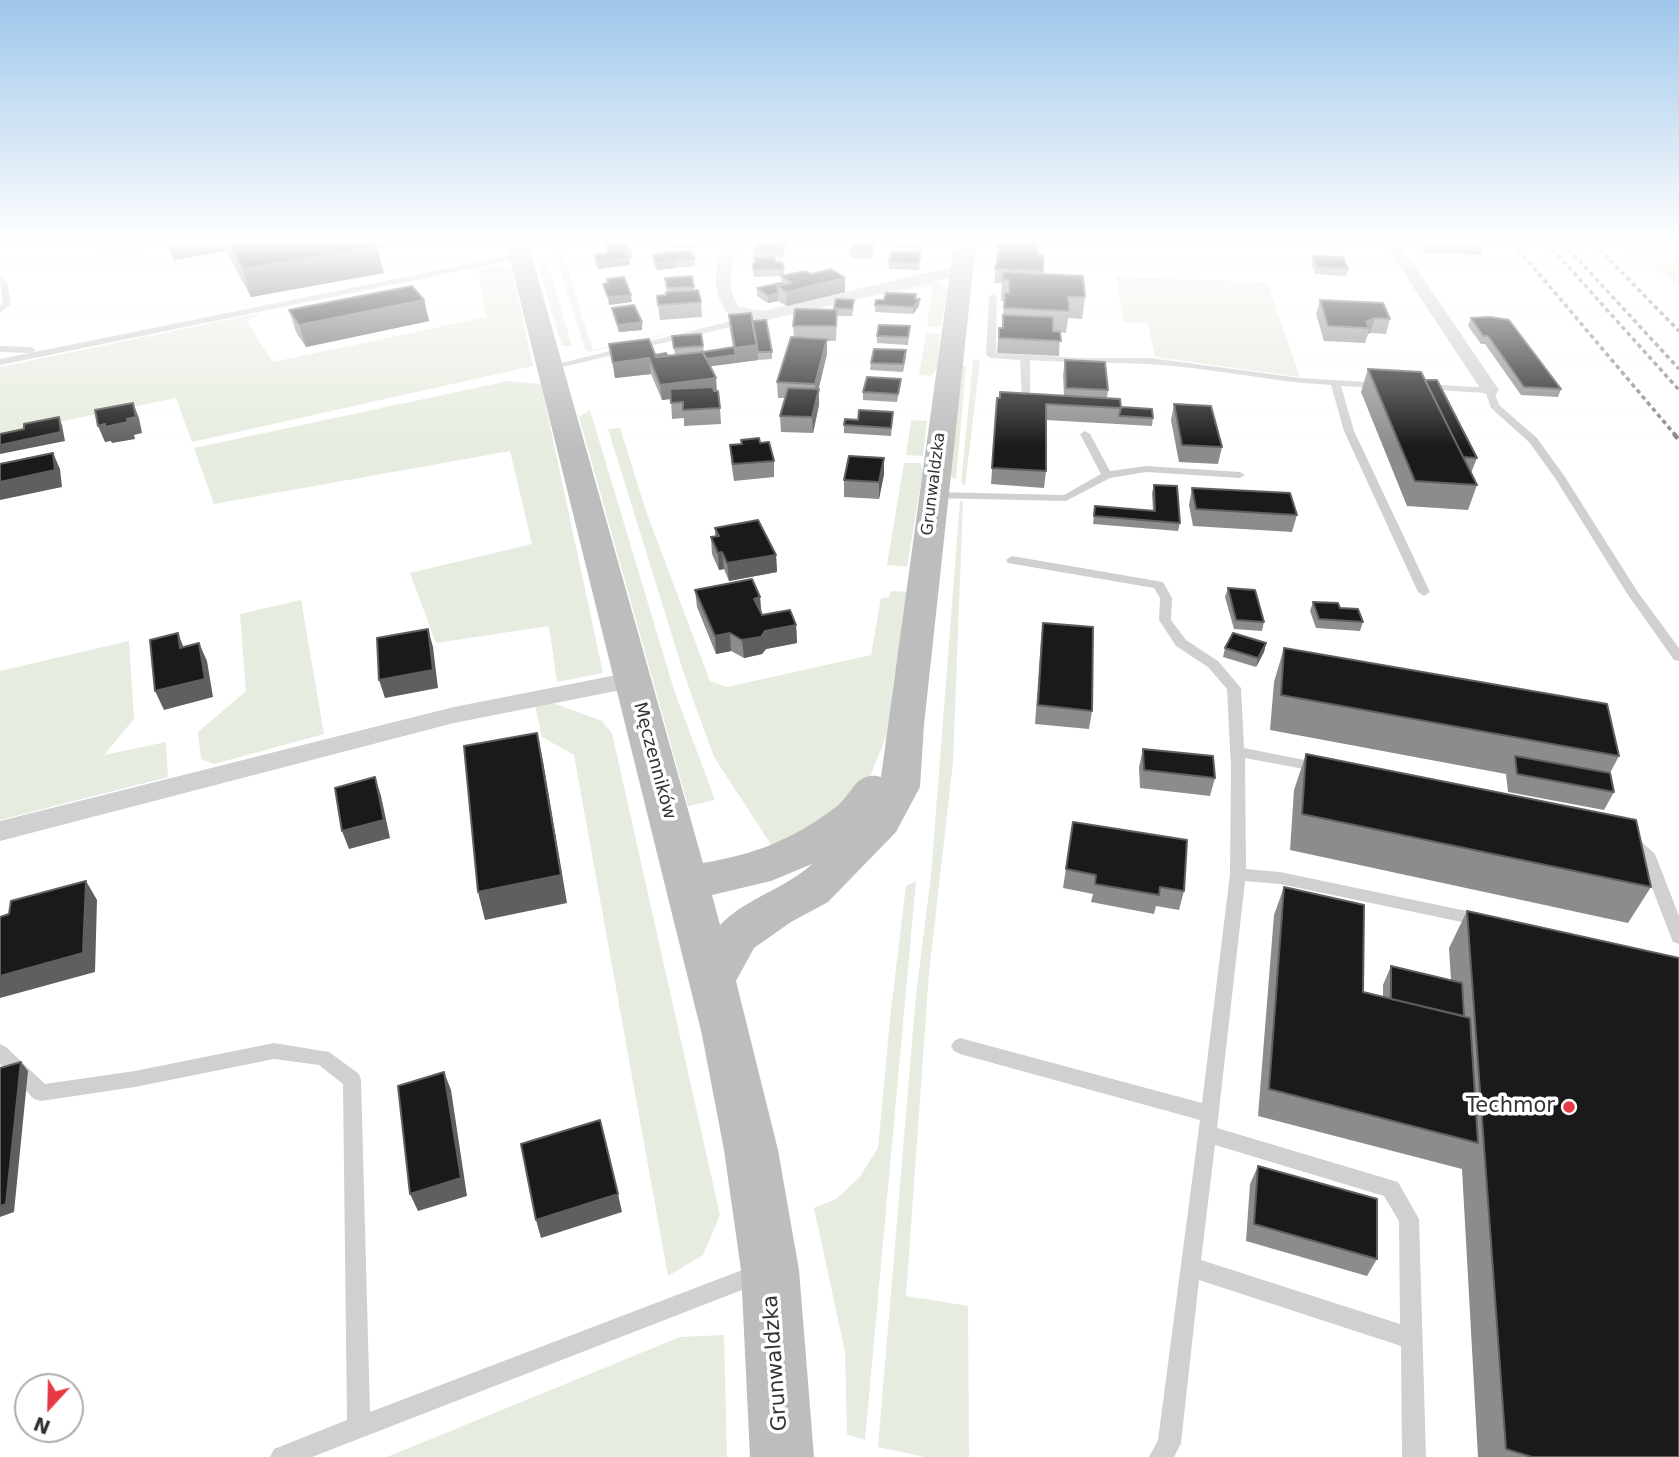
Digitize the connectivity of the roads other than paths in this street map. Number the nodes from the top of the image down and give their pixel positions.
1 (233, 311) edge
2 (534, 311) edge
3 (727, 311) edge
4 (736, 311) edge
5 (780, 311) edge
6 (956, 311) edge
7 (993, 311) edge
8 (1437, 311) edge
9 (763, 316) junction
10 (718, 327) junction
11 (0, 349) edge
12 (53, 351) junction
13 (1025, 358) junction
14 (0, 362) edge
15 (550, 367) junction
16 (1335, 383) junction
17 (1387, 385) edge
18 (1412, 386) edge
19 (1490, 390) junction
20 (1025, 395) edge
21 (1085, 434) dead end
22 (1107, 475) junction
23 (1240, 475) dead end
24 (933, 495) junction
25 (1012, 560) dead end
26 (1424, 592) dead end
27 (1679, 657) edge
28 (632, 680) junction
29 (905, 725) junction
30 (1237, 752) junction
31 (1333, 769) edge
32 (1617, 828) edge
33 (0, 831) edge
34 (1238, 874) junction
35 (686, 883) junction
36 (1493, 923) edge
37 (1679, 937) edge
38 (713, 980) junction
39 (960, 1046) dead end
40 (0, 1052) edge
41 (1209, 1124) junction
42 (1189, 1267) junction
43 (770, 1269) junction
44 (1411, 1338) junction
45 (359, 1427) junction
46 (282, 1457) edge
47 (782, 1457) edge
48 (1161, 1457) edge
49 (1414, 1457) edge

1 - 12 lane
2 - 15 main road, Męczenników
3 - 10 lane
4 - 9 street
5 - 9 street
6 - 24 main road, Grunwaldzka
7 - 13 lane
8 - 19 street
9 - 10 lane
10 - 15 lane
11 - 12 lane
12 - 14 lane
13 - 16 lane
13 - 20 lane
15 - 28 main road, Męczenników
16 - 17 lane
16 - 26 lane
18 - 19 lane
19 - 27 lane
21 - 22 lane
22 - 23 lane
22 - 24 lane
24 - 29 main road, Grunwaldzka
25 - 30 lane
28 - 33 street
28 - 35 main road, Męczenników
29 - 35 main road, Grunwaldzka
29 - 38 main road, Grunwaldzka
30 - 31 lane
30 - 34 lane
32 - 37 lane
34 - 36 lane
34 - 41 lane
35 - 38 main road, Męczenników
38 - 43 main road, Męczenników
39 - 41 lane
40 - 45 lane
41 - 42 lane
41 - 44 lane
42 - 44 lane
42 - 48 lane
43 - 45 lane
43 - 47 main road, Grunwaldzka
44 - 49 lane
45 - 46 lane

